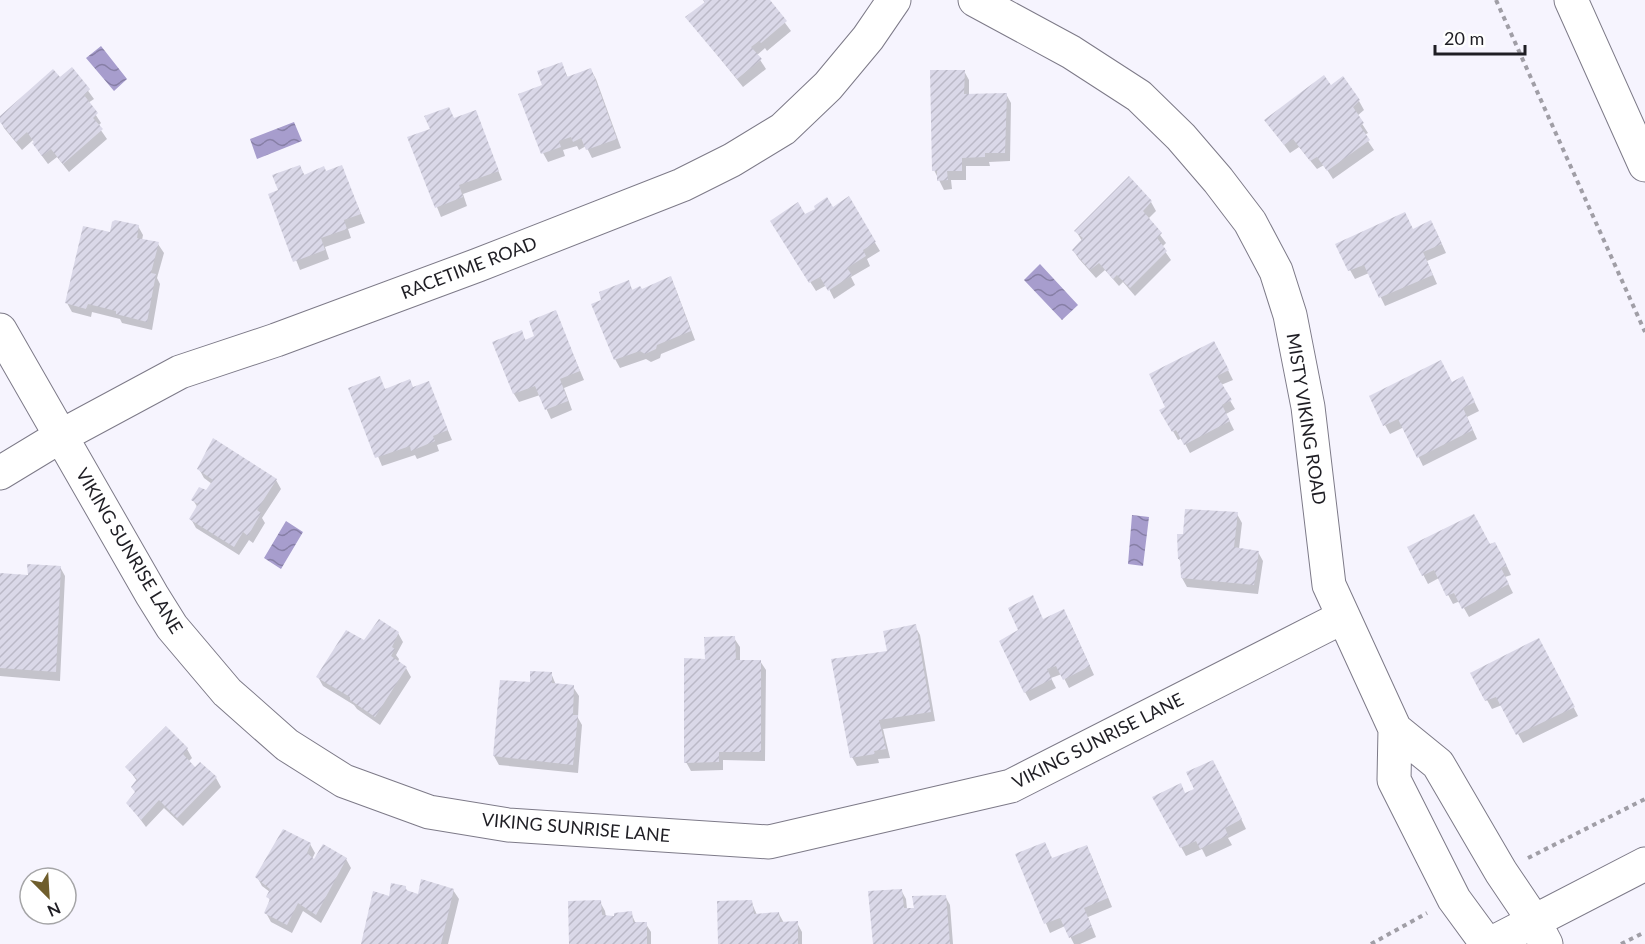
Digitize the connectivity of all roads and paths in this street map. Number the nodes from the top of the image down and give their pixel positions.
1 (894, 0) edge
2 (975, 0) edge
3 (1496, 0) edge
4 (1571, 0) edge
5 (1645, 165) edge
6 (0, 330) edge
7 (1645, 332) edge
8 (61, 436) junction
9 (0, 473) edge
10 (1343, 616) junction
11 (1395, 729) junction
12 (1645, 864) edge
13 (1540, 932) edge
14 (1645, 932) edge
15 (1489, 944) edge
16 (1620, 944) edge

1 - 8 street, RACETIME ROAD
2 - 10 street, MISTY VIKING ROAD
3 - 7 path
4 - 5 street
6 - 8 street, VIKING SUNRISE LANE
8 - 9 street, RACETIME ROAD
8 - 10 street, VIKING SUNRISE LANE
10 - 11 street, MISTY VIKING ROAD
11 - 13 street, MISTY VIKING ROAD
11 - 15 street
12 - 13 street
13 - 15 street
14 - 16 path

